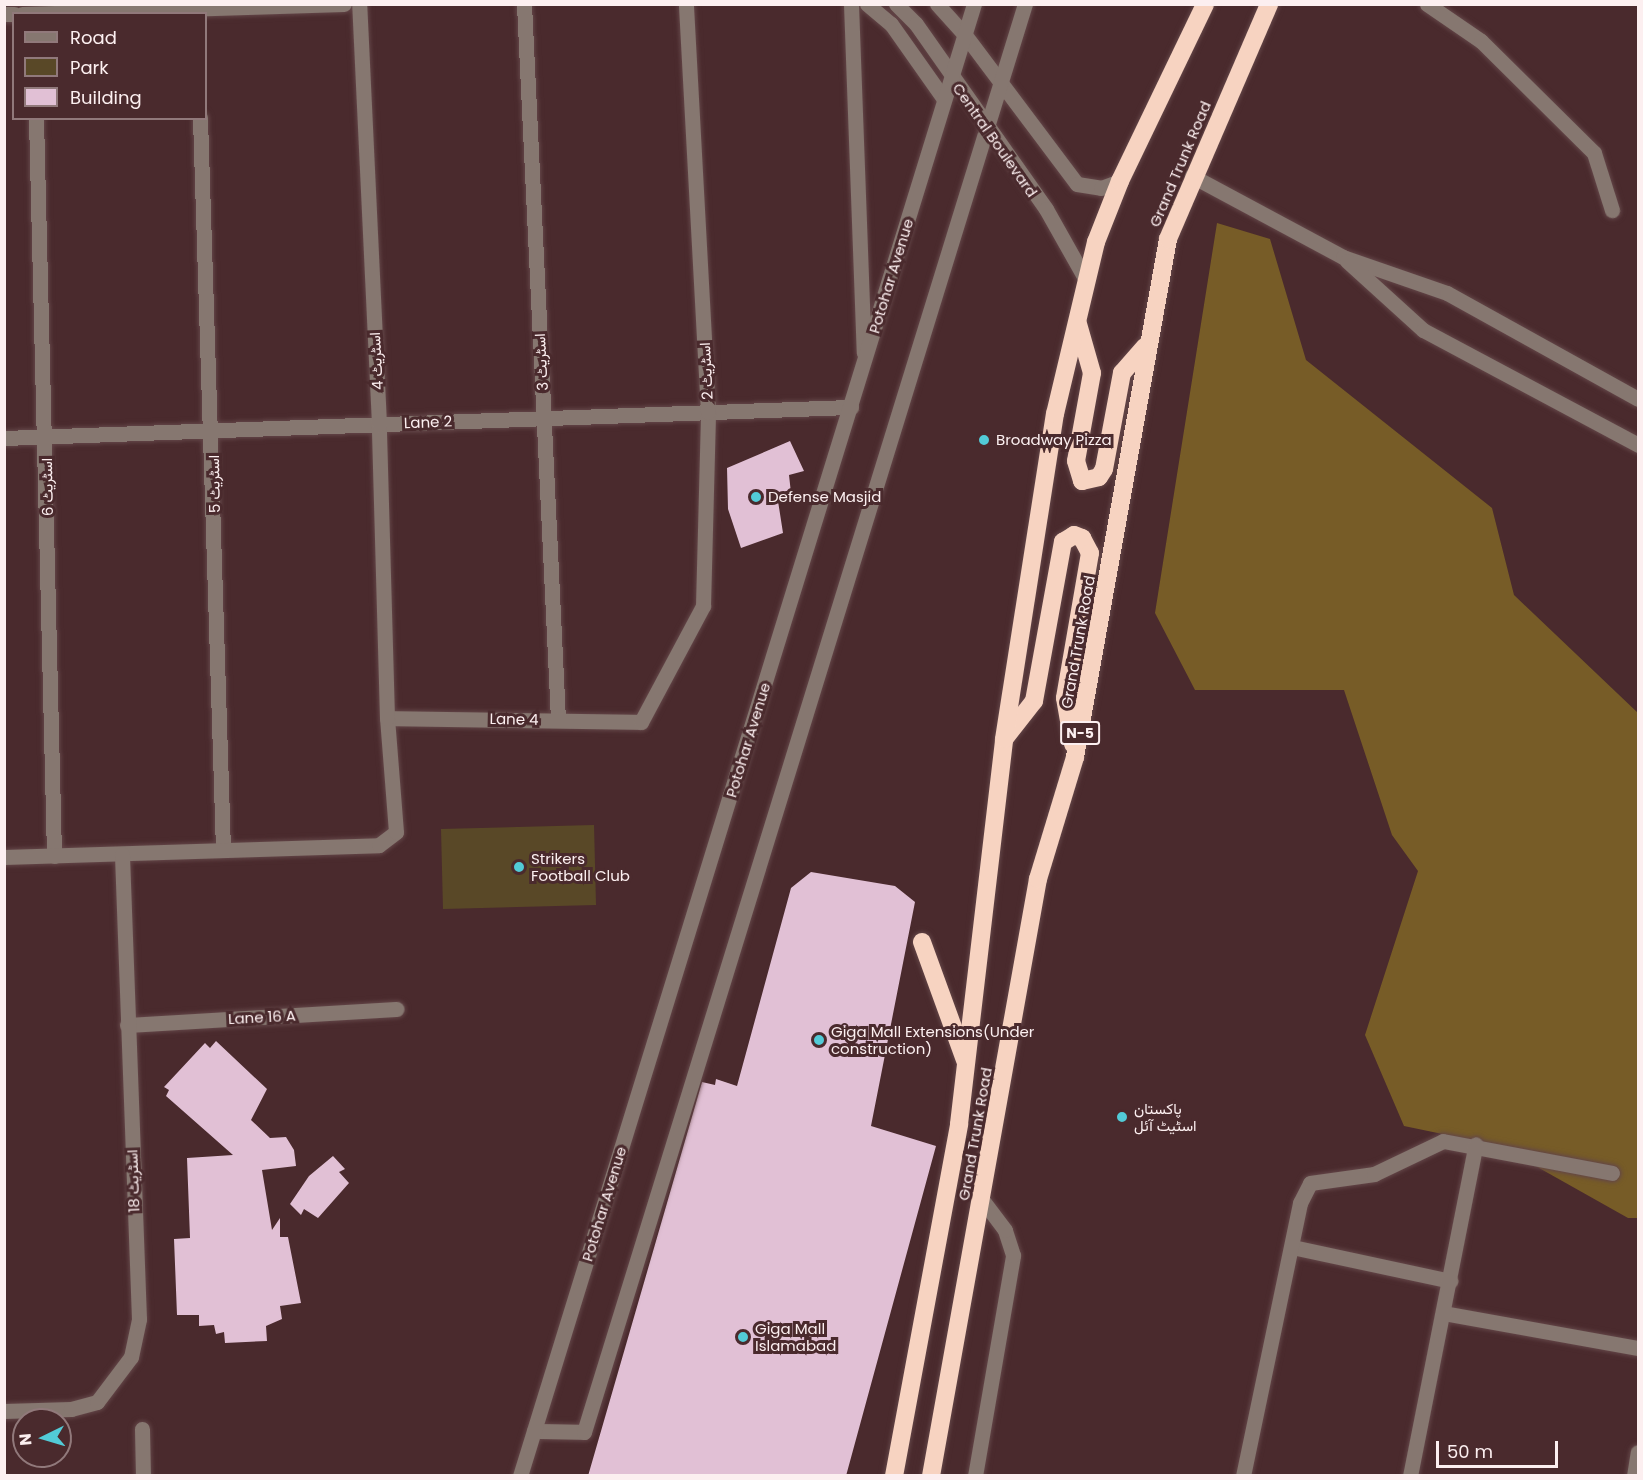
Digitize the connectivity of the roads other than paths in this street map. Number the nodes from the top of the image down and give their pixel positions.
1 (344, 4) edge
2 (359, 4) edge
3 (524, 4) edge
4 (686, 4) edge
5 (851, 4) edge
6 (867, 4) edge
7 (896, 4) edge
8 (937, 4) edge
9 (974, 4) edge
10 (1025, 4) edge
11 (1205, 4) edge
12 (1269, 4) edge
13 (1427, 4) edge
14 (196, 10) edge
15 (87, 12) edge
16 (965, 34) junction
17 (951, 78) junction
18 (1000, 87) junction
19 (944, 99) junction
20 (36, 120) edge
21 (200, 120) edge
22 (988, 126) junction
23 (1192, 176) junction
24 (1120, 180) junction
25 (1612, 210) dead end
26 (1343, 256) junction
27 (1086, 280) junction
28 (1077, 321) junction
29 (1145, 347) junction
30 (865, 365) junction
31 (1638, 399) edge
32 (851, 407) junction
33 (708, 412) junction
34 (544, 418) junction
35 (379, 424) junction
36 (212, 430) junction
37 (46, 436) junction
38 (4, 438) edge
39 (1638, 445) edge
40 (387, 717) junction
41 (558, 720) junction
42 (641, 722) joint
43 (1004, 739) junction
44 (1075, 757) junction
45 (223, 850) junction
46 (122, 854) junction
47 (54, 856) junction
48 (4, 857) edge
49 (922, 942) dead end
50 (397, 1009) dead end
51 (127, 1025) junction
52 (966, 1061) junction
53 (1476, 1144) junction
54 (1612, 1173) dead end
55 (982, 1200) junction
56 (1292, 1247) junction
57 (1449, 1281) junction
58 (1443, 1313) junction
59 (1638, 1348) edge
60 (4, 1412) edge
61 (142, 1429) dead end
62 (534, 1431) junction
63 (1638, 1452) edge
64 (934, 1457) junction
65 (894, 1475) edge
66 (1414, 1475) edge
67 (143, 1476) edge
68 (520, 1476) edge
69 (931, 1476) edge
70 (944, 1476) edge
71 (975, 1476) edge
72 (1243, 1476) edge
73 (1634, 1476) edge

1 - 14 street
2 - 35 street, اسٹریٹ 4
3 - 34 street, اسٹریٹ 3
4 - 33 street, اسٹریٹ 2
5 - 30 street
6 - 19 street
7 - 17 street, Central Boulevard
8 - 16 street
9 - 16 street, Potohar Avenue
10 - 18 street
11 - 24 highway, Grand Trunk Road
12 - 23 highway, Grand Trunk Road / N-5
13 - 25 street
14 - 15 street
16 - 17 street, Potohar Avenue
16 - 18 street
17 - 19 street, Potohar Avenue
17 - 22 street, Central Boulevard
18 - 22 street
18 - 24 street
19 - 30 street, Potohar Avenue
20 - 37 street, اسٹریٹ 6
21 - 36 street, اسٹریٹ 5
22 - 27 street, Central Boulevard
22 - 62 street
23 - 26 street
23 - 29 highway, Grand Trunk Road / N-5
24 - 27 highway, Grand Trunk Road
26 - 31 street
26 - 39 street
27 - 28 highway, Grand Trunk Road
28 - 29 highway
28 - 43 highway, Grand Trunk Road
29 - 44 highway, Grand Trunk Road / N-5
30 - 32 street, Potohar Avenue
32 - 33 street, Lane 2
32 - 62 street, Potohar Avenue
33 - 34 street, Lane 2
33 - 42 street, اسٹریٹ 2
34 - 35 street, Lane 2
34 - 41 street, اسٹریٹ 3
35 - 36 street, Lane 2
35 - 40 street, اسٹریٹ 4
36 - 37 street, Lane 2
36 - 45 street, اسٹریٹ 5
37 - 38 street, Lane 2
37 - 47 street, اسٹریٹ 6
40 - 41 street, Lane 4
40 - 45 street, اسٹریٹ 4
41 - 42 street, Lane 4
43 - 44 highway
43 - 52 highway, Grand Trunk Road
44 - 55 highway, Grand Trunk Road / N-5
45 - 46 street, اسٹریٹ 4
46 - 47 street, اسٹریٹ 4
46 - 51 street, اسٹریٹ 18
47 - 48 street, اسٹریٹ 4
49 - 52 highway
50 - 51 street, Lane 16 A
51 - 60 street, اسٹریٹ 18
52 - 65 highway, Grand Trunk Road
53 - 54 street
53 - 56 street
53 - 57 street
55 - 64 highway, Grand Trunk Road / N-5
55 - 71 street
56 - 57 street
56 - 72 street
57 - 58 street
58 - 59 street
58 - 66 street
61 - 67 street
62 - 68 street, Potohar Avenue
63 - 73 street
64 - 69 highway, Grand Trunk Road / N-5
64 - 70 street

